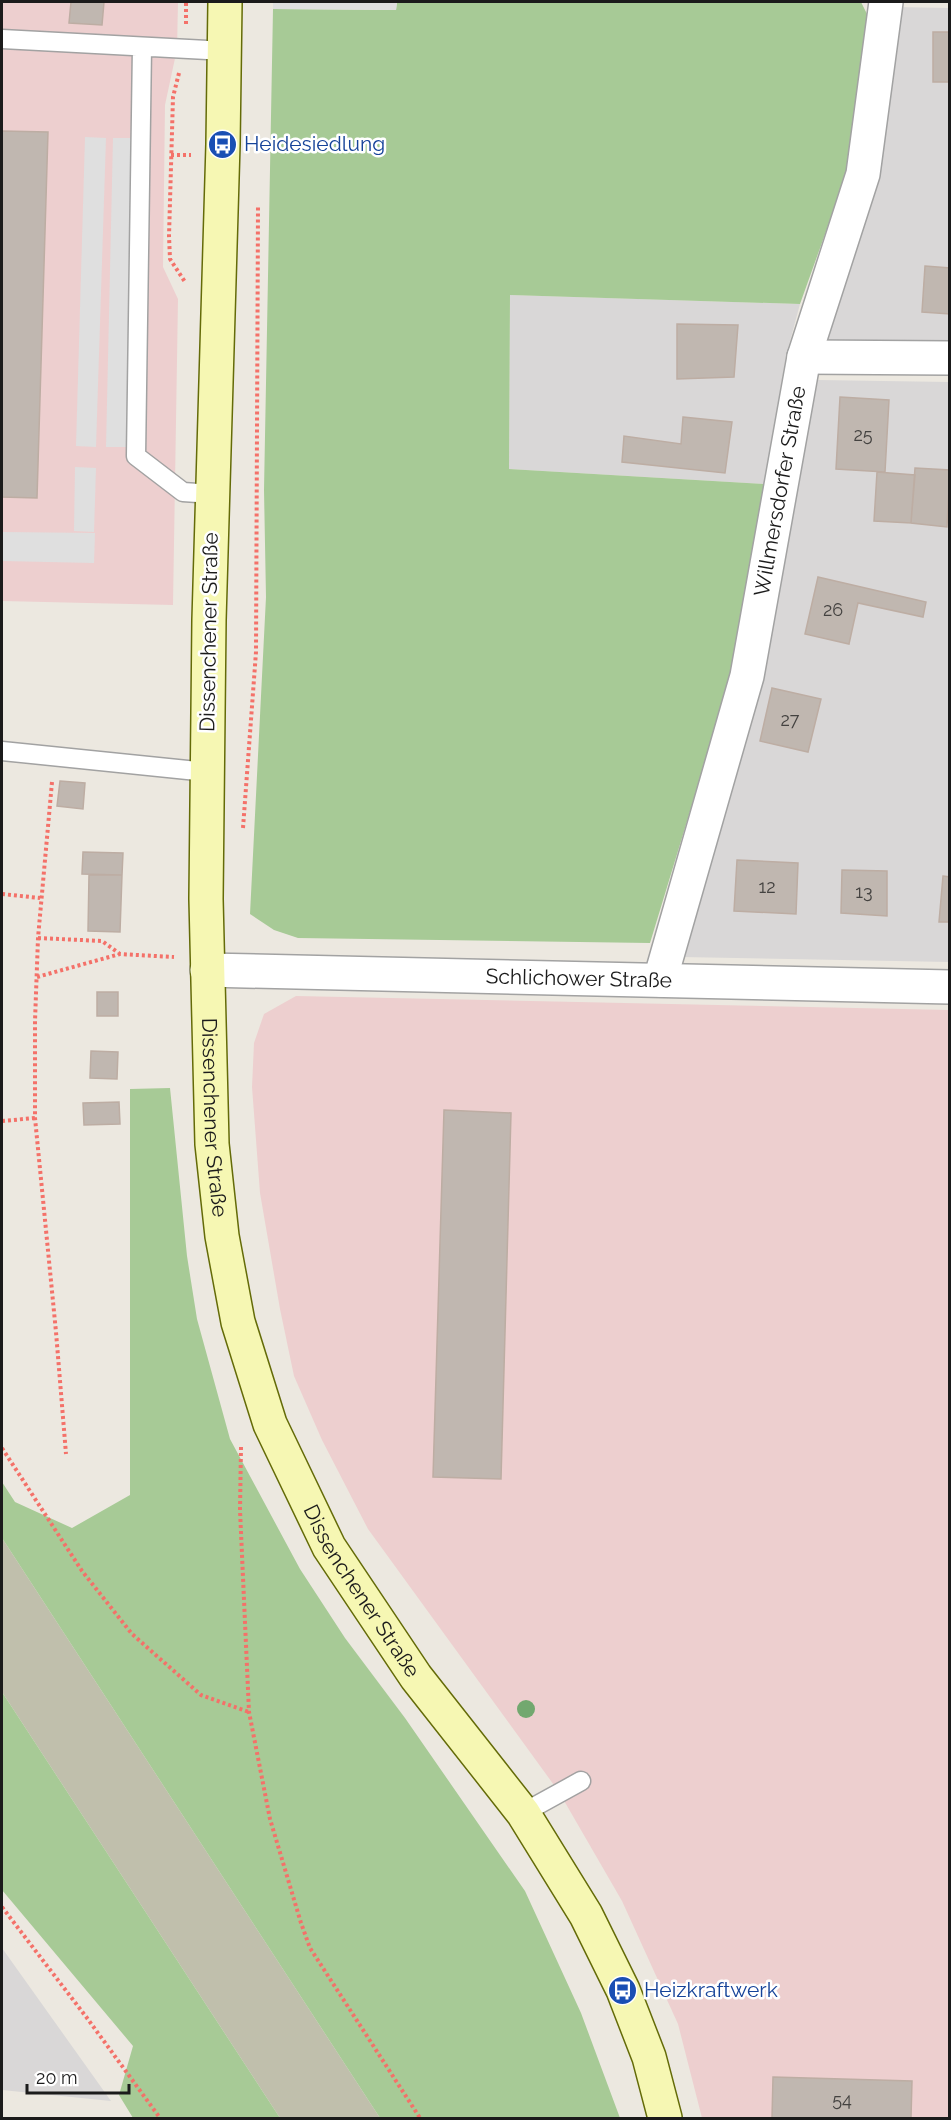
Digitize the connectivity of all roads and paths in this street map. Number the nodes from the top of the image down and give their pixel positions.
1 (225, 2) edge
2 (886, 2) edge
3 (2, 39) edge
4 (142, 47) junction
5 (186, 49) junction
6 (226, 51) junction
7 (188, 288) dead end
8 (804, 357) junction
9 (950, 358) edge
10 (212, 494) junction
11 (2, 751) edge
12 (55, 756) junction
13 (207, 772) junction
14 (2, 894) edge
15 (40, 898) junction
16 (38, 938) junction
17 (175, 945) dead end
18 (120, 954) junction
19 (207, 970) junction
20 (36, 977) junction
21 (660, 980) junction
22 (950, 987) edge
23 (35, 1118) junction
24 (2, 1121) edge
25 (242, 1445) dead end
26 (2, 1448) edge
27 (66, 1454) dead end
28 (249, 1712) junction
29 (581, 1781) dead end
30 (523, 1813) junction
31 (2, 1907) edge
32 (160, 2118) edge
33 (420, 2118) edge
34 (664, 2118) edge

1 - 6 main road, Dissenchener Straße
2 - 8 street, Willmersdorfer Straße
3 - 4 lane
4 - 5 lane
4 - 10 lane
5 - 6 lane
5 - 7 path
6 - 10 main road, Dissenchener Straße
8 - 9 street
8 - 21 street, Willmersdorfer Straße
10 - 13 main road, Dissenchener Straße
11 - 12 lane
12 - 13 lane
12 - 15 path
13 - 19 main road, Dissenchener Straße
14 - 15 path
15 - 16 path
16 - 18 path
16 - 20 path
17 - 18 path
18 - 20 path
19 - 21 street, Schlichower Straße
19 - 30 main road, Dissenchener Straße
20 - 23 path
21 - 22 street, Schlichower Straße
23 - 24 path
23 - 27 path
25 - 28 path
26 - 28 path
28 - 33 path
29 - 30 lane
30 - 34 main road, Dissenchener Straße
31 - 32 path

